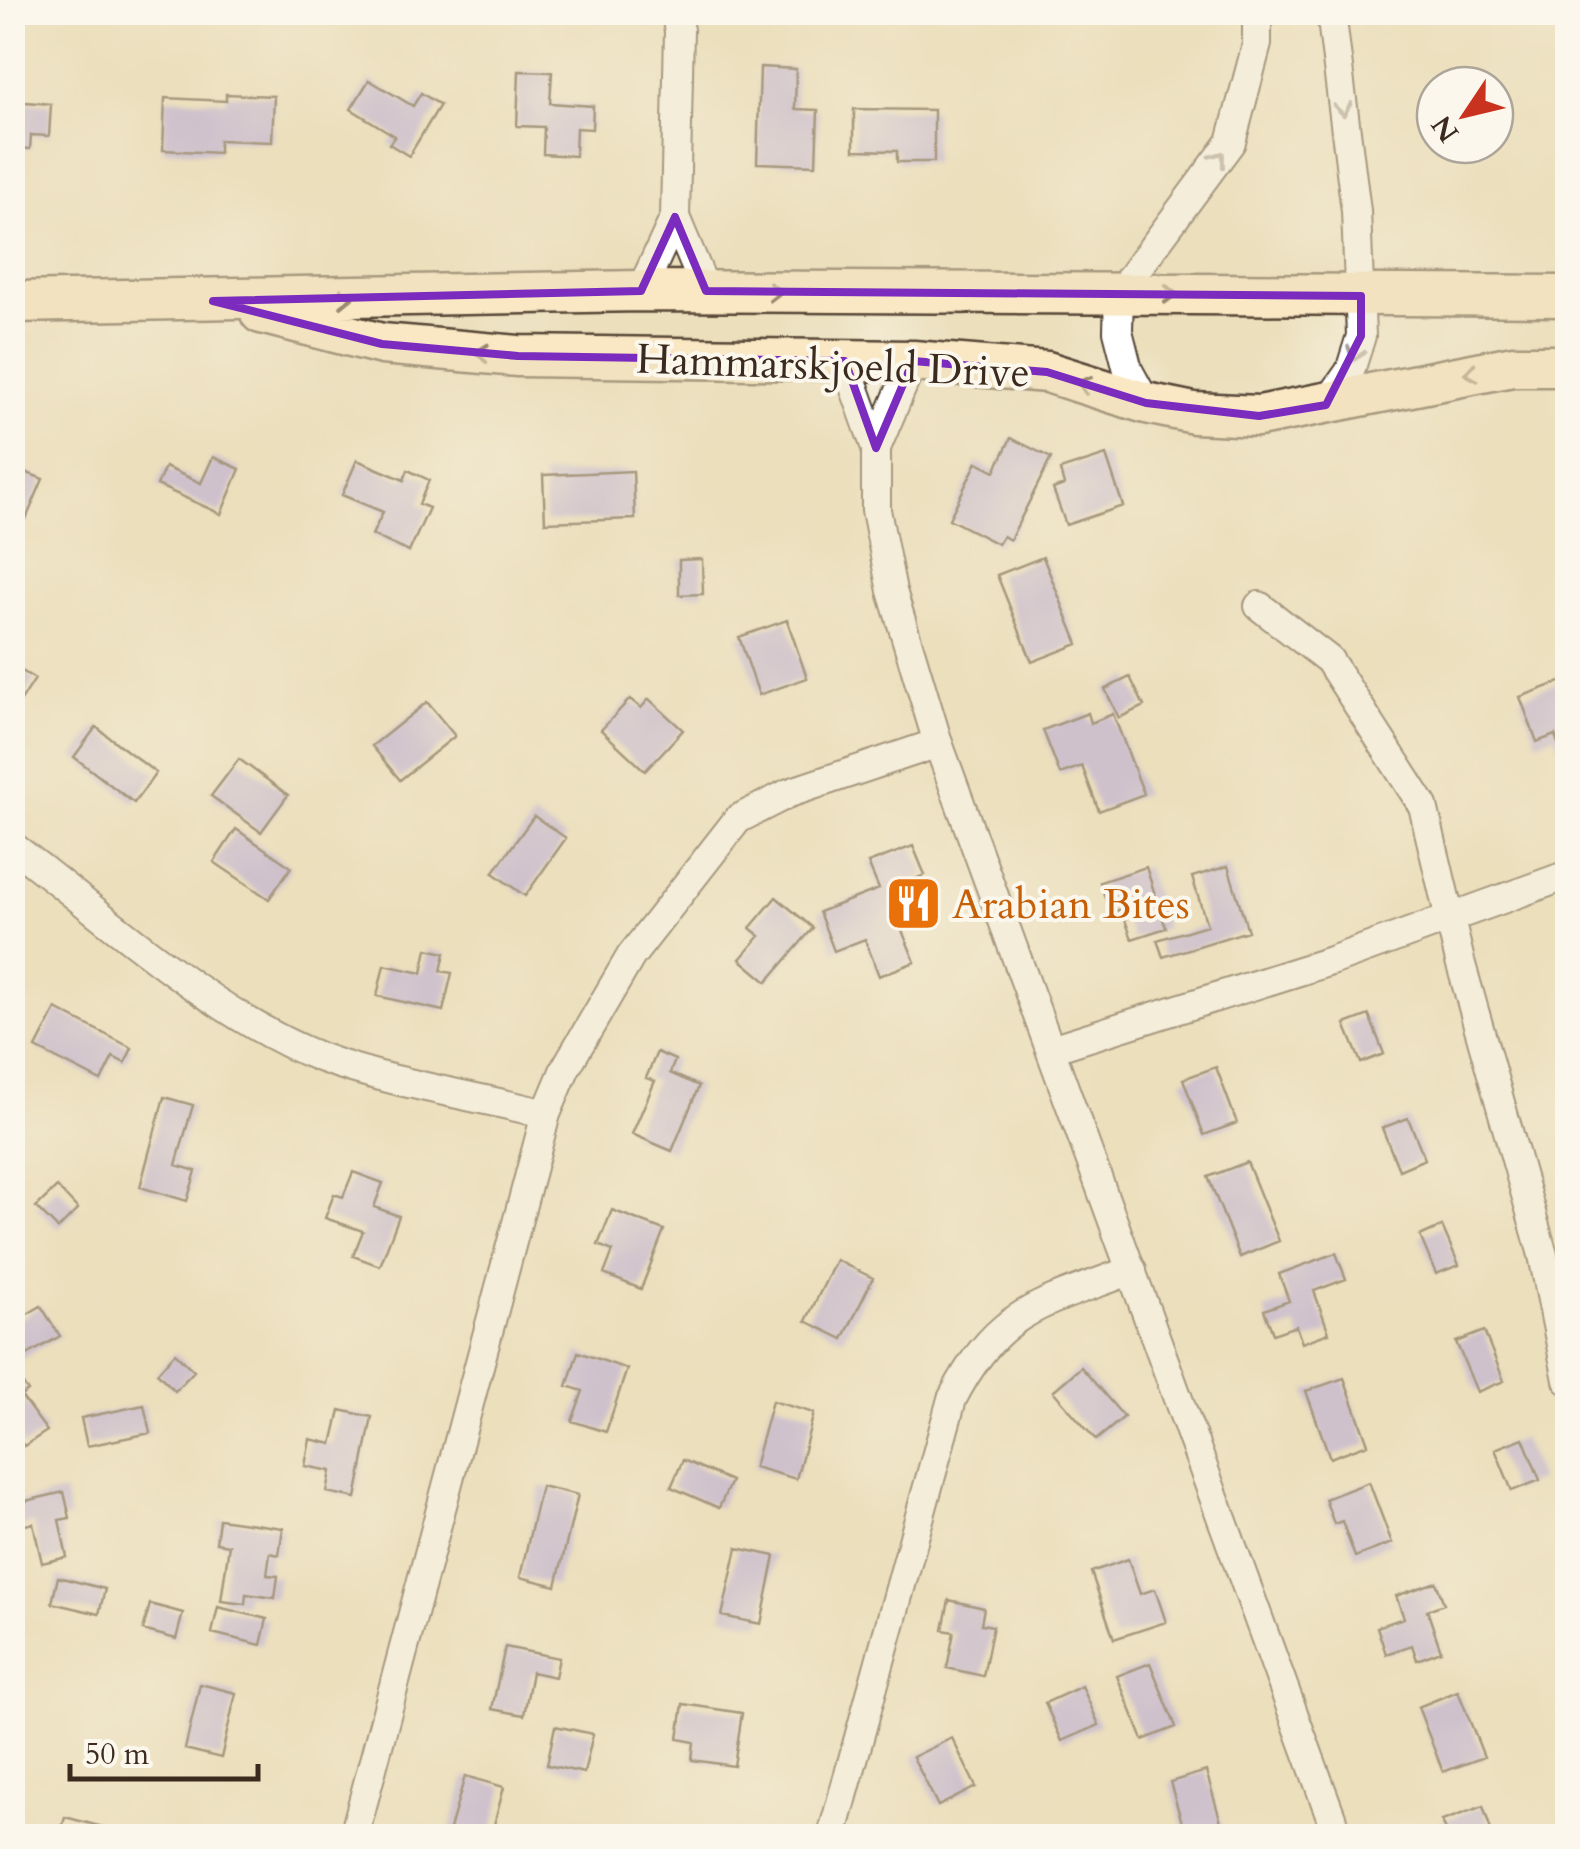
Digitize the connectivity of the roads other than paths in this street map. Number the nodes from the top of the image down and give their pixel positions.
1 (675, 12) edge
2 (1257, 12) edge
3 (1332, 12) edge
4 (674, 217) junction
5 (641, 291) junction
6 (706, 292) junction
7 (560, 293) junction
8 (1119, 293) junction
9 (1361, 296) junction
10 (1568, 296) edge
11 (213, 301) junction
12 (12, 302) edge
13 (567, 357) junction
14 (844, 360) junction
15 (913, 361) junction
16 (1568, 366) edge
17 (1146, 403) junction
18 (1326, 405) junction
19 (876, 448) junction
20 (1260, 606) dead end
21 (938, 743) junction
22 (12, 846) edge
23 (1568, 875) edge
24 (1448, 916) junction
25 (1051, 1049) junction
26 (546, 1114) junction
27 (1132, 1270) junction
28 (1568, 1380) edge
29 (354, 1836) edge
30 (832, 1836) edge
31 (1338, 1836) edge

1 - 4 street
8 -> 2 street
3 -> 9 street
4 - 5 street
4 - 6 street
5 - 6 main road, Hammarskjoeld Drive
5 - 7 main road, Hammarskjoeld Drive
6 -> 8 main road, Hammarskjoeld Drive
11 -> 7 main road, Hammarskjoeld Drive
7 - 13 main road
8 -> 9 main road, Hammarskjoeld Drive
8 - 17 street
9 - 10 main road, Hammarskjoeld Drive
9 -> 18 street
11 - 12 main road, Hammarskjoeld Drive
13 -> 11 main road, Hammarskjoeld Drive
13 - 14 main road, Hammarskjoeld Drive
14 - 15 main road, Hammarskjoeld Drive
14 - 19 street
17 -> 15 main road, Hammarskjoeld Drive
15 - 19 street
16 -> 18 main road, Hammarskjoeld Drive
17 - 18 main road, Hammarskjoeld Drive
19 - 21 street
20 - 24 street
21 - 25 street
21 - 26 street
22 - 26 street
23 - 24 street
24 - 25 street
24 - 28 street
25 - 27 street
26 - 29 street
27 - 30 street
27 - 31 street

